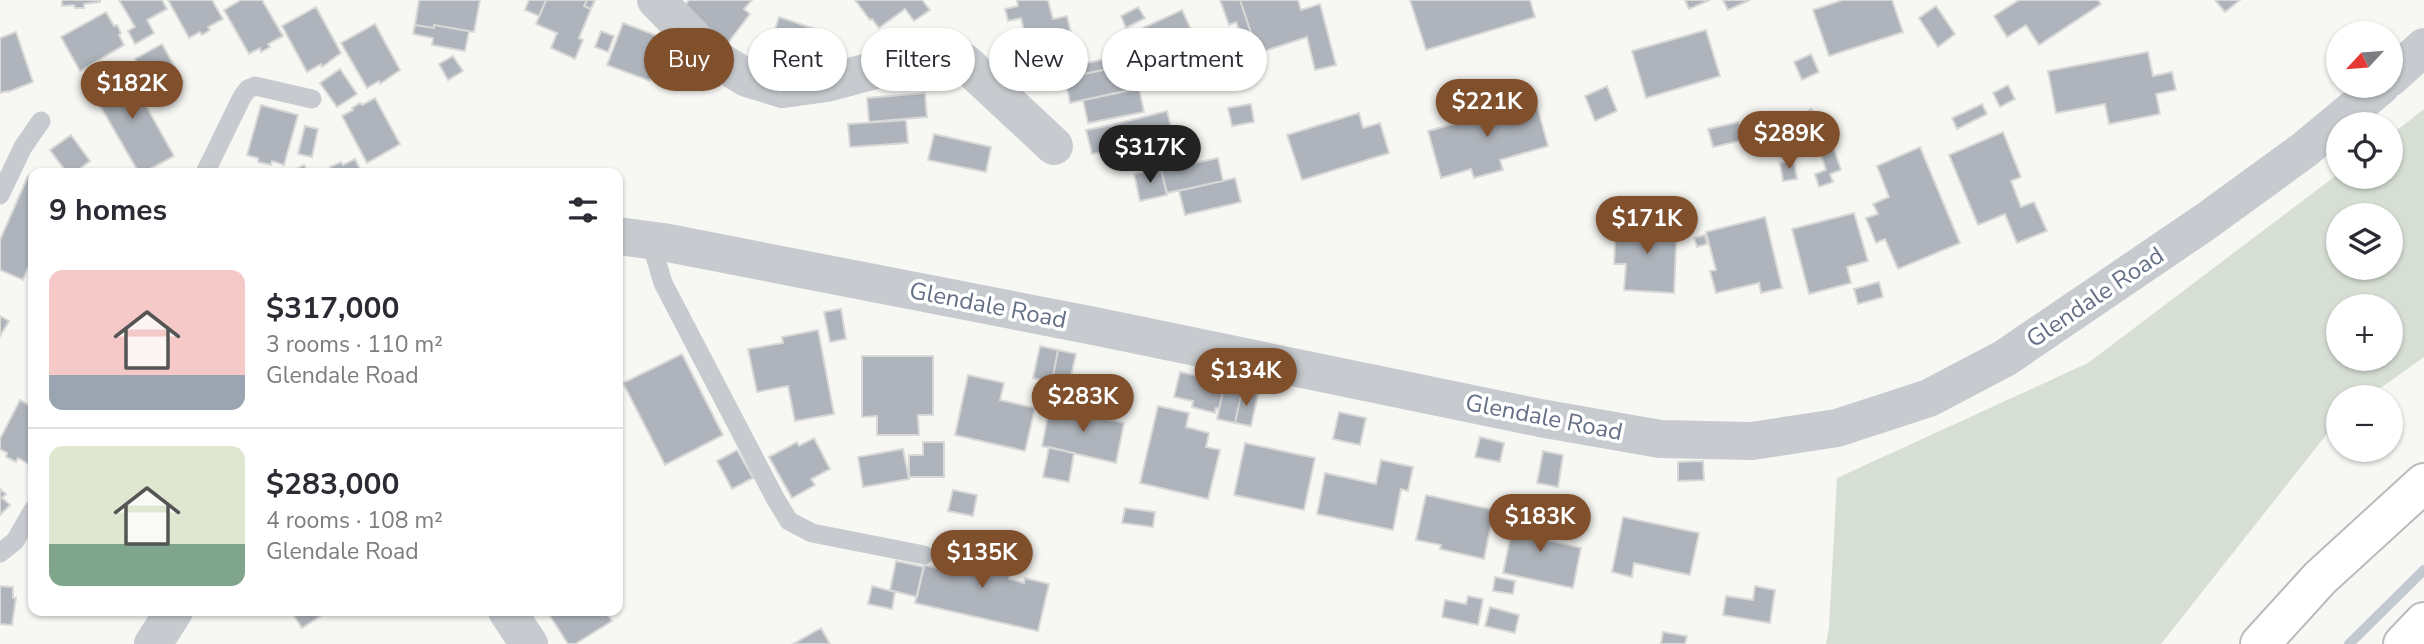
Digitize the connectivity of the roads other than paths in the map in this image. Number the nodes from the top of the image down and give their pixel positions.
1 (656, 0) edge
2 (2424, 47) edge
3 (2403, 66) edge
4 (2367, 98) edge
5 (312, 99) dead end
6 (41, 121) dead end
7 (1054, 146) dead end
8 (207, 168) edge
9 (0, 195) edge
10 (634, 238) edge
11 (2424, 483) edge
12 (28, 519) edge
13 (0, 553) edge
14 (924, 555) dead end
15 (171, 616) edge
16 (510, 616) edge
17 (2424, 622) edge
18 (153, 644) edge
19 (529, 644) edge
20 (2260, 644) edge
21 (2403, 644) edge

1 - 7 street
2 - 3 street
4 - 10 street, Glendale Road
5 - 8 lane
6 - 9 lane
10 - 14 lane
11 - 20 highway
12 - 13 lane
15 - 18 street
16 - 19 street
17 - 21 highway

